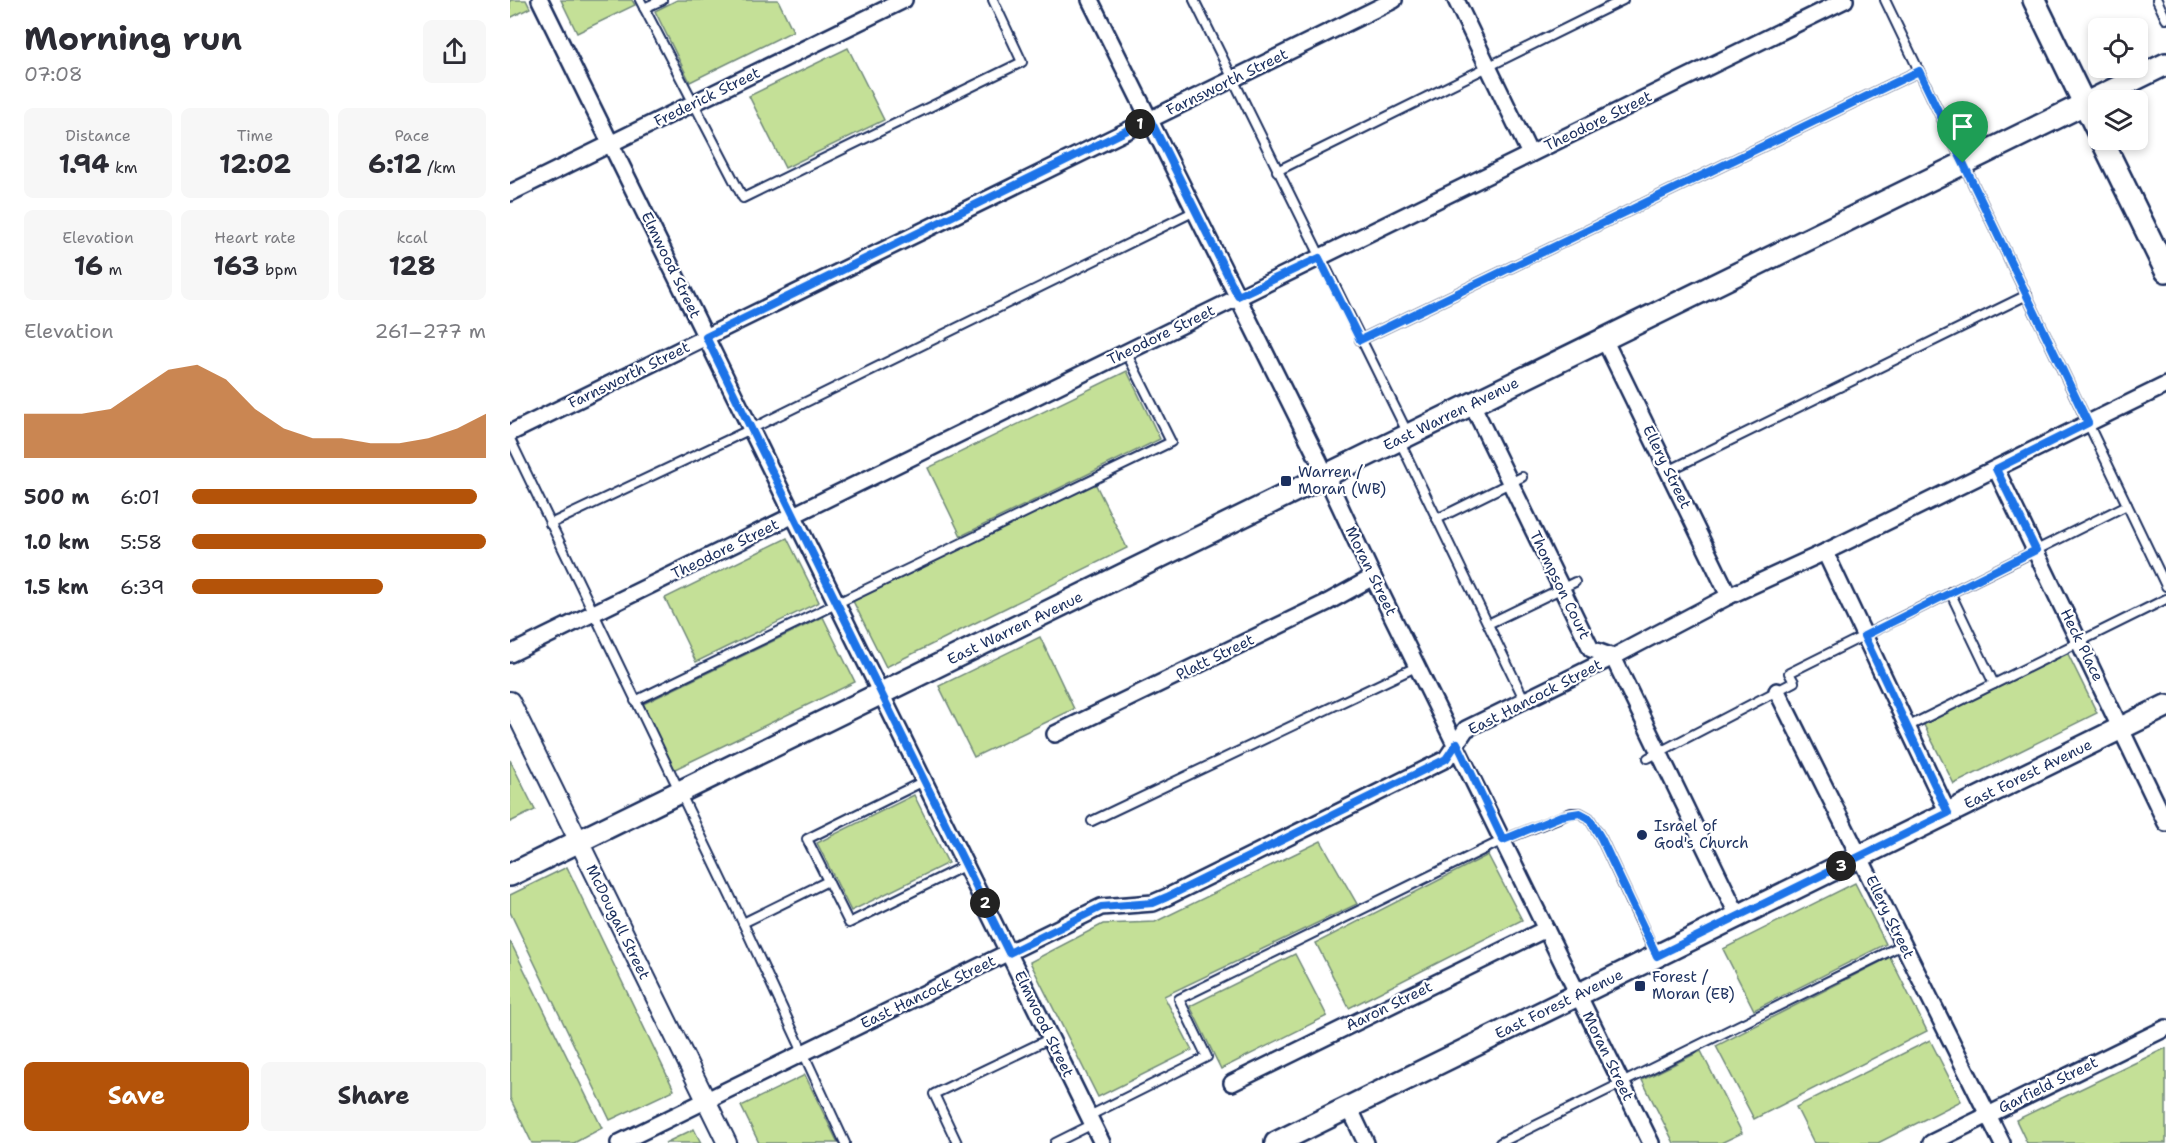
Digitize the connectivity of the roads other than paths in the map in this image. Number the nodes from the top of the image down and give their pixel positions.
1 (540, 0) edge
2 (640, 0) edge
3 (662, 0) edge
4 (904, 0) edge
5 (993, 0) edge
6 (1090, 0) edge
7 (1194, 0) edge
8 (1394, 0) edge
9 (1456, 0) edge
10 (1623, 0) edge
11 (1845, 0) edge
12 (1885, 0) edge
13 (2034, 0) edge
14 (2157, 0) edge
15 (644, 8) junction
16 (2166, 19) edge
17 (2166, 64) edge
18 (1488, 67) junction
19 (1919, 71) junction
20 (1233, 79) junction
21 (694, 103) junction
22 (2084, 104) junction
23 (2088, 112) edge
24 (1150, 119) junction
25 (611, 144) junction
26 (2107, 150) edge
27 (1530, 154) junction
28 (1963, 163) junction
29 (1277, 171) junction
30 (510, 193) edge
31 (1195, 211) junction
32 (1319, 258) junction
33 (2166, 272) edge
34 (2027, 295) junction
35 (1238, 296) junction
36 (706, 337) junction
37 (1604, 339) junction
38 (1360, 340) junction
39 (1126, 352) junction
40 (2166, 385) edge
41 (1472, 404) junction
42 (2088, 423) junction
43 (751, 429) junction
44 (510, 433) edge
45 (1403, 437) junction
46 (510, 439) edge
47 (1996, 469) junction
48 (1670, 470) junction
49 (1326, 475) junction
50 (1516, 480) junction
51 (2127, 505) junction
52 (794, 515) junction
53 (1437, 519) junction
54 (550, 524) junction
55 (2036, 550) junction
56 (1824, 552) junction
57 (1373, 577) junction
58 (1568, 585) junction
59 (2166, 586) edge
60 (1950, 592) junction
61 (1728, 596) junction
62 (2166, 599) edge
63 (837, 604) junction
64 (592, 614) junction
65 (1488, 624) junction
66 (1864, 636) junction
67 (2080, 641) junction
68 (510, 654) edge
69 (1613, 657) junction
70 (1418, 666) junction
71 (1994, 684) junction
72 (1777, 691) junction
73 (883, 692) junction
74 (510, 701) edge
75 (635, 701) junction
76 (1525, 701) junction
77 (2166, 706) edge
78 (1907, 727) junction
79 (2122, 728) junction
80 (1055, 734) dead end
81 (1457, 743) junction
82 (1654, 755) junction
83 (924, 781) junction
84 (680, 792) junction
85 (1948, 813) junction
86 (2165, 817) edge
87 (1092, 821) dead end
88 (1503, 840) junction
89 (579, 842) junction
90 (1860, 856) junction
91 (966, 866) junction
92 (510, 875) edge
93 (828, 881) junction
94 (1738, 916) junction
95 (743, 923) junction
96 (1546, 929) junction
97 (1904, 944) junction
98 (1009, 953) junction
99 (1657, 956) junction
100 (1578, 995) junction
101 (2166, 1028) edge
102 (1051, 1038) junction
103 (803, 1054) junction
104 (1232, 1083) dead end
105 (1622, 1084) junction
106 (706, 1100) junction
107 (1349, 1107) junction
108 (1989, 1115) junction
109 (1091, 1120) junction
110 (956, 1141) edge
111 (619, 1143) edge
112 (727, 1143) edge
113 (845, 1143) edge
114 (947, 1143) edge
115 (1055, 1143) edge
116 (1102, 1143) edge
117 (1276, 1143) edge
118 (1366, 1143) edge
119 (1500, 1143) edge
120 (1651, 1143) edge
121 (1931, 1143) edge
122 (2002, 1143) edge

1 - 25 street, Elmwood Street
2 - 15 lane
3 - 15 lane
4 - 21 street, Frederick Street
5 - 21 lane
6 - 24 street, Moran Street
7 - 20 lane
8 - 20 street, Farnsworth Street
9 - 18 street
10 - 18 lane
11 - 27 street, Theodore Street
12 - 19 lane
13 - 22 main road
14 - 16 lane
15 - 21 lane
17 - 22 main road, East Warren Avenue
18 - 27 street
18 - 29 lane
19 - 28 lane
19 - 38 lane
20 - 24 street, Farnsworth Street
20 - 29 lane
21 - 25 street, Frederick Street
22 - 23 main road
22 - 28 main road, East Warren Avenue
24 - 31 street, Moran Street
24 - 36 street, Farnsworth Street
25 - 30 street, Frederick Street
25 - 36 street, Elmwood Street
26 - 33 main road
27 - 32 street, Theodore Street
28 - 34 lane
28 - 37 main road, East Warren Avenue
29 - 32 lane
31 - 35 street, Moran Street
31 - 43 lane
32 - 35 street, Theodore Street
32 - 38 lane
34 - 42 lane
34 - 48 lane
35 - 39 street, Theodore Street
35 - 49 street, Moran Street
36 - 43 street, Elmwood Street
36 - 44 street, Farnsworth Street
37 - 41 main road, East Warren Avenue
37 - 48 street, Ellery Street
38 - 45 lane
39 - 52 street, Theodore Street
39 - 63 lane
40 - 42 street, East Hancock Street
41 - 45 main road, East Warren Avenue
41 - 50 street, Thompson Court
42 - 47 street, East Hancock Street
42 - 51 lane
43 - 52 street, Elmwood Street
43 - 54 lane
45 - 49 main road, East Warren Avenue
45 - 53 lane
46 - 54 lane
47 - 55 street, Heck Place
47 - 56 street, East Hancock Street
48 - 61 street, Ellery Street
49 - 57 street, Moran Street
49 - 73 main road, East Warren Avenue
50 - 53 lane
50 - 58 street, Thompson Court
51 - 55 lane
51 - 59 lane
52 - 63 street, Elmwood Street
52 - 64 street, Theodore Street
53 - 65 lane
54 - 64 lane
55 - 60 lane
55 - 67 street, Heck Place
56 - 61 street, East Hancock Street
56 - 66 street
57 - 70 street, Moran Street
57 - 80 street, Platt Street
58 - 65 lane
58 - 69 street, Thompson Court
60 - 66 lane
60 - 71 lane
61 - 69 street, East Hancock Street
62 - 67 lane
63 - 73 street, Elmwood Street
63 - 75 lane
64 - 68 street, Theodore Street
64 - 75 lane
65 - 76 lane
66 - 72 lane
66 - 78 street
67 - 71 lane
67 - 79 street, Heck Place
69 - 76 street, East Hancock Street
69 - 82 street
70 - 81 street, Moran Street
70 - 87 lane
71 - 78 lane
72 - 82 lane
72 - 90 street, Ellery Street
73 - 83 street, Elmwood Street
73 - 84 main road, East Warren Avenue
74 - 89 street, McDougall Street
75 - 84 lane
76 - 81 street, East Hancock Street
77 - 79 main road, East Forest Avenue
78 - 85 street
79 - 85 main road, East Forest Avenue
79 - 86 street, Heck Place
81 - 88 street, Moran Street
81 - 98 street, East Hancock Street
82 - 94 street
83 - 91 street, Elmwood Street
83 - 93 lane
84 - 89 main road, East Warren Avenue
84 - 95 lane
85 - 90 main road, East Forest Avenue
88 - 96 street, Moran Street
88 - 99 lane
88 - 109 lane
89 - 92 main road, East Warren Avenue
89 - 106 street, McDougall Street
90 - 94 main road, East Forest Avenue
90 - 97 street, Ellery Street
91 - 93 lane
91 - 98 street, Elmwood Street
93 - 95 lane
94 - 99 main road, East Forest Avenue
95 - 103 lane
96 - 100 street, Moran Street
96 - 104 street, Aaron Street
97 - 105 lane
97 - 108 street, Ellery Street
98 - 102 street, Elmwood Street
98 - 103 street, East Hancock Street
99 - 100 main road, East Forest Avenue
100 - 105 street, Moran Street
100 - 107 main road, East Forest Avenue
101 - 108 street, Garfield Street
102 - 109 street, Elmwood Street
102 - 110 lane
103 - 106 street, East Hancock Street
103 - 113 lane
105 - 119 lane
105 - 120 street, Moran Street
106 - 111 street, East Hancock Street
106 - 112 street, McDougall Street
107 - 117 main road, East Forest Avenue
107 - 118 street
108 - 121 street, Garfield Street
108 - 122 street, Ellery Street
109 - 115 lane
109 - 116 street, Elmwood Street
110 - 114 lane

